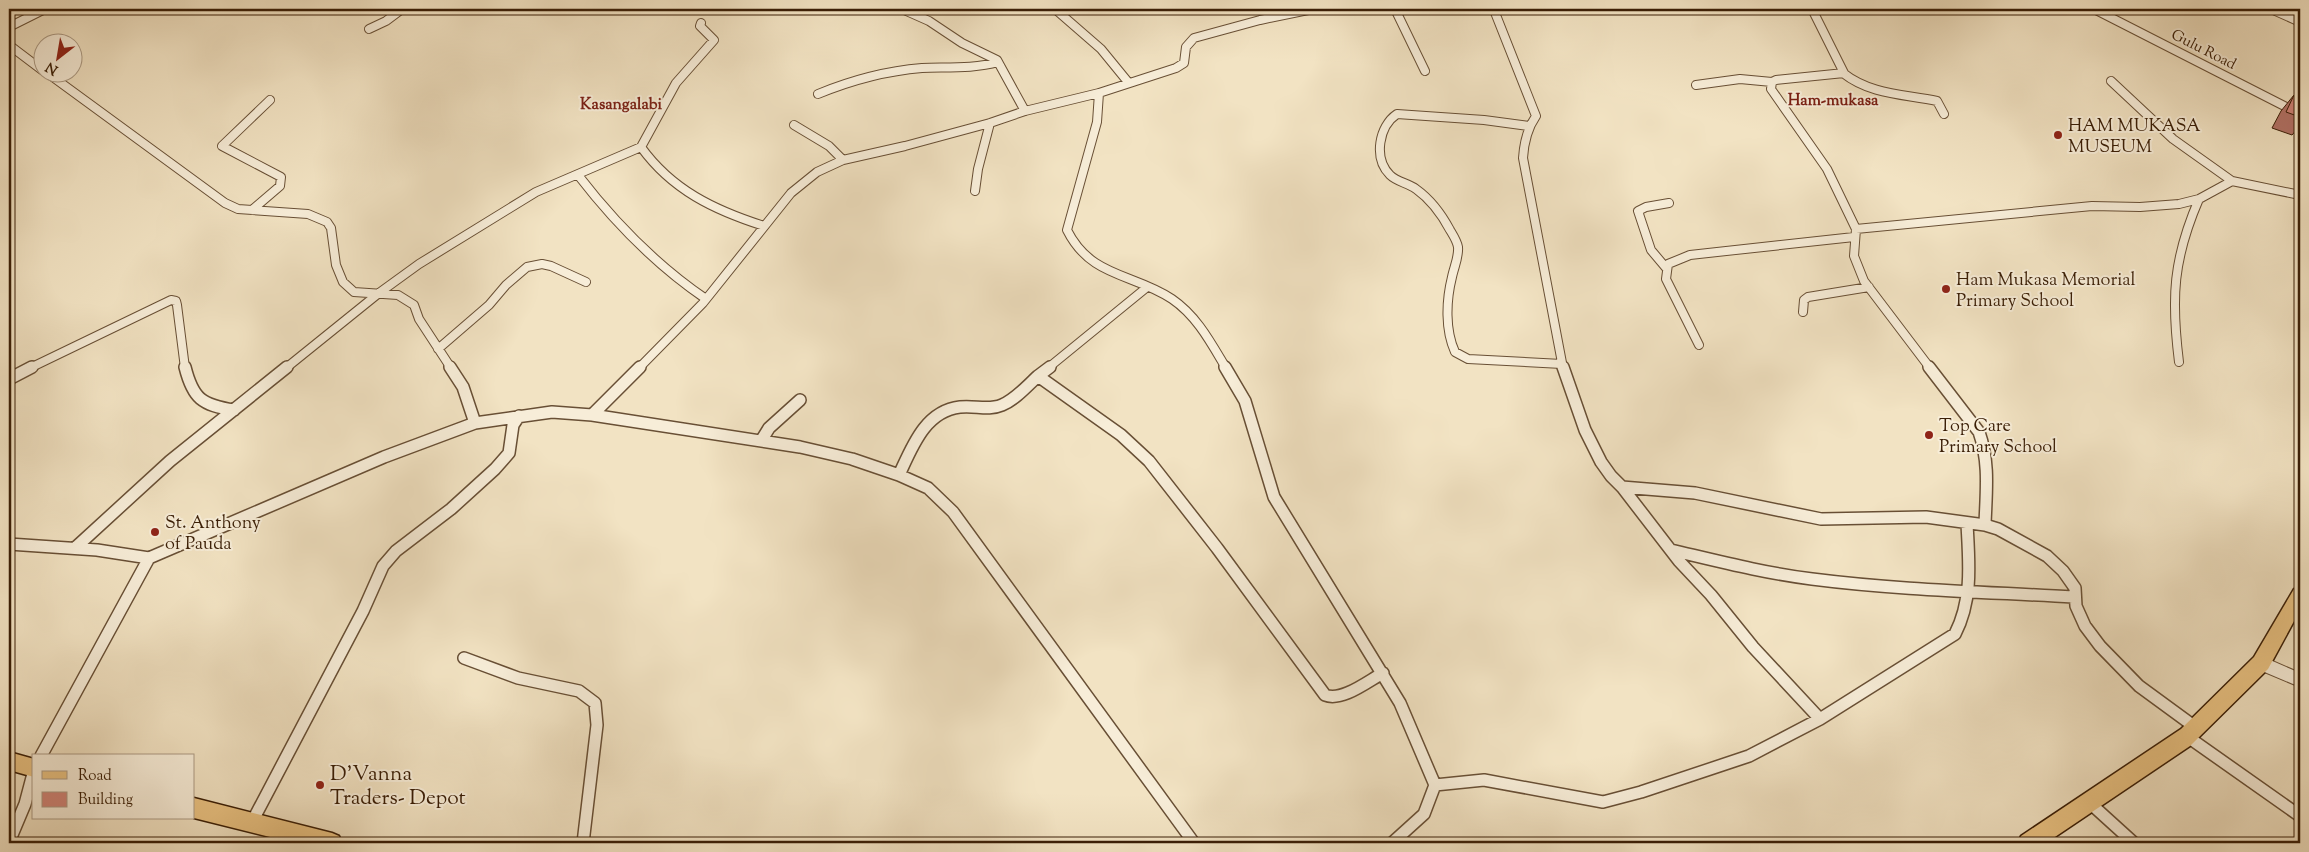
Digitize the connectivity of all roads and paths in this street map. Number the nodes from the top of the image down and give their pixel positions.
1 (45, 9) edge
2 (402, 9) edge
3 (902, 9) edge
4 (1055, 9) edge
5 (1313, 9) edge
6 (1395, 9) edge
7 (1561, 9) edge
8 (1812, 9) edge
9 (2094, 9) edge
10 (2271, 9) edge
11 (1490, 10) edge
12 (2300, 22) edge
13 (701, 23) dead end
14 (9, 27) edge
15 (369, 28) dead end
16 (9, 45) edge
17 (32, 62) edge
18 (998, 62) junction
19 (1425, 71) dead end
20 (1843, 73) junction
21 (2112, 81) dead end
22 (60, 82) edge
23 (1128, 82) junction
24 (1772, 82) junction
25 (1696, 85) dead end
26 (1099, 93) junction
27 (818, 94) dead end
28 (270, 100) dead end
29 (1025, 111) junction
30 (1944, 114) dead end
31 (2300, 114) edge
32 (990, 123) junction
33 (794, 125) dead end
34 (1529, 126) junction
35 (641, 147) junction
36 (843, 160) junction
37 (578, 175) junction
38 (2232, 180) junction
39 (975, 191) dead end
40 (2300, 195) edge
41 (2199, 199) junction
42 (1669, 203) dead end
43 (252, 210) junction
44 (764, 226) junction
45 (1855, 233) junction
46 (1667, 269) junction
47 (586, 282) dead end
48 (1868, 287) junction
49 (1146, 288) junction
50 (379, 294) junction
51 (706, 299) junction
52 (1803, 312) dead end
53 (1698, 345) dead end
54 (438, 349) junction
55 (2179, 362) dead end
56 (1562, 364) junction
57 (1038, 376) junction
58 (9, 379) edge
59 (800, 400) dead end
60 (234, 410) junction
61 (592, 415) junction
62 (518, 416) junction
63 (475, 423) junction
64 (761, 441) junction
65 (899, 474) junction
66 (1622, 487) junction
67 (1968, 524) junction
68 (1985, 525) junction
69 (9, 544) edge
70 (75, 548) junction
71 (1671, 550) junction
72 (149, 558) junction
73 (1969, 591) junction
74 (2300, 594) edge
75 (2073, 597) junction
76 (464, 658) dead end
77 (2261, 663) junction
78 (1383, 674) junction
79 (2300, 680) edge
80 (1820, 719) junction
81 (2192, 732) junction
82 (42, 754) edge
83 (9, 761) edge
84 (32, 768) edge
85 (32, 777) edge
86 (1435, 784) junction
87 (2091, 804) junction
88 (195, 808) edge
89 (2300, 816) edge
90 (252, 822) junction
91 (9, 842) edge
92 (332, 843) edge
93 (583, 843) edge
94 (1194, 843) edge
95 (1392, 843) edge
96 (2028, 843) edge
97 (2134, 843) edge

1 - 14 street
2 - 15 street
3 - 18 street
4 - 23 street
5 - 23 street
6 - 19 street
7 - 11 street
8 - 20 street
9 - 31 street, Gulu Road
10 - 12 street
11 - 34 street
13 - 35 street
16 - 17 street
18 - 27 street
18 - 29 street
20 - 24 street
20 - 30 street
21 - 38 street
22 - 43 street
23 - 26 street
24 - 25 street
24 - 45 street
26 - 29 street
26 - 49 street
28 - 43 street
29 - 32 street
32 - 36 street
32 - 39 street
33 - 36 street
34 - 56 street
34 - 56 street
35 - 37 street
35 - 44 street
36 - 44 street
37 - 50 street
37 - 51 street
38 - 40 street
38 - 41 street
41 - 45 street
41 - 55 street
42 - 46 street
43 - 50 street
44 - 51 street
45 - 46 street
45 - 48 street
46 - 53 street
47 - 54 street
48 - 52 street
48 - 68 street
49 - 57 street
49 - 78 street
50 - 54 street
50 - 60 street
51 - 61 street
54 - 63 street
56 - 66 street
57 - 65 street
57 - 78 street
58 - 60 street
59 - 64 street
60 - 70 street
61 - 62 street
61 - 64 street
62 - 63 street
62 - 90 street
63 - 72 street
64 - 65 street
65 - 94 street
66 - 67 street
66 - 71 street
67 - 68 street
67 - 73 street
68 - 75 street
69 - 70 street
70 - 72 street
71 - 73 street
71 - 80 street
72 - 82 street
73 - 75 street
73 - 80 street
74 - 77 main road
75 - 81 street
76 - 93 street
77 - 79 street
77 - 81 main road
78 - 86 street
80 - 86 street
81 - 87 main road
81 - 89 street
83 - 84 main road
85 - 91 street
86 - 95 street
87 - 96 main road
87 - 97 street
88 - 90 main road
90 - 92 main road

